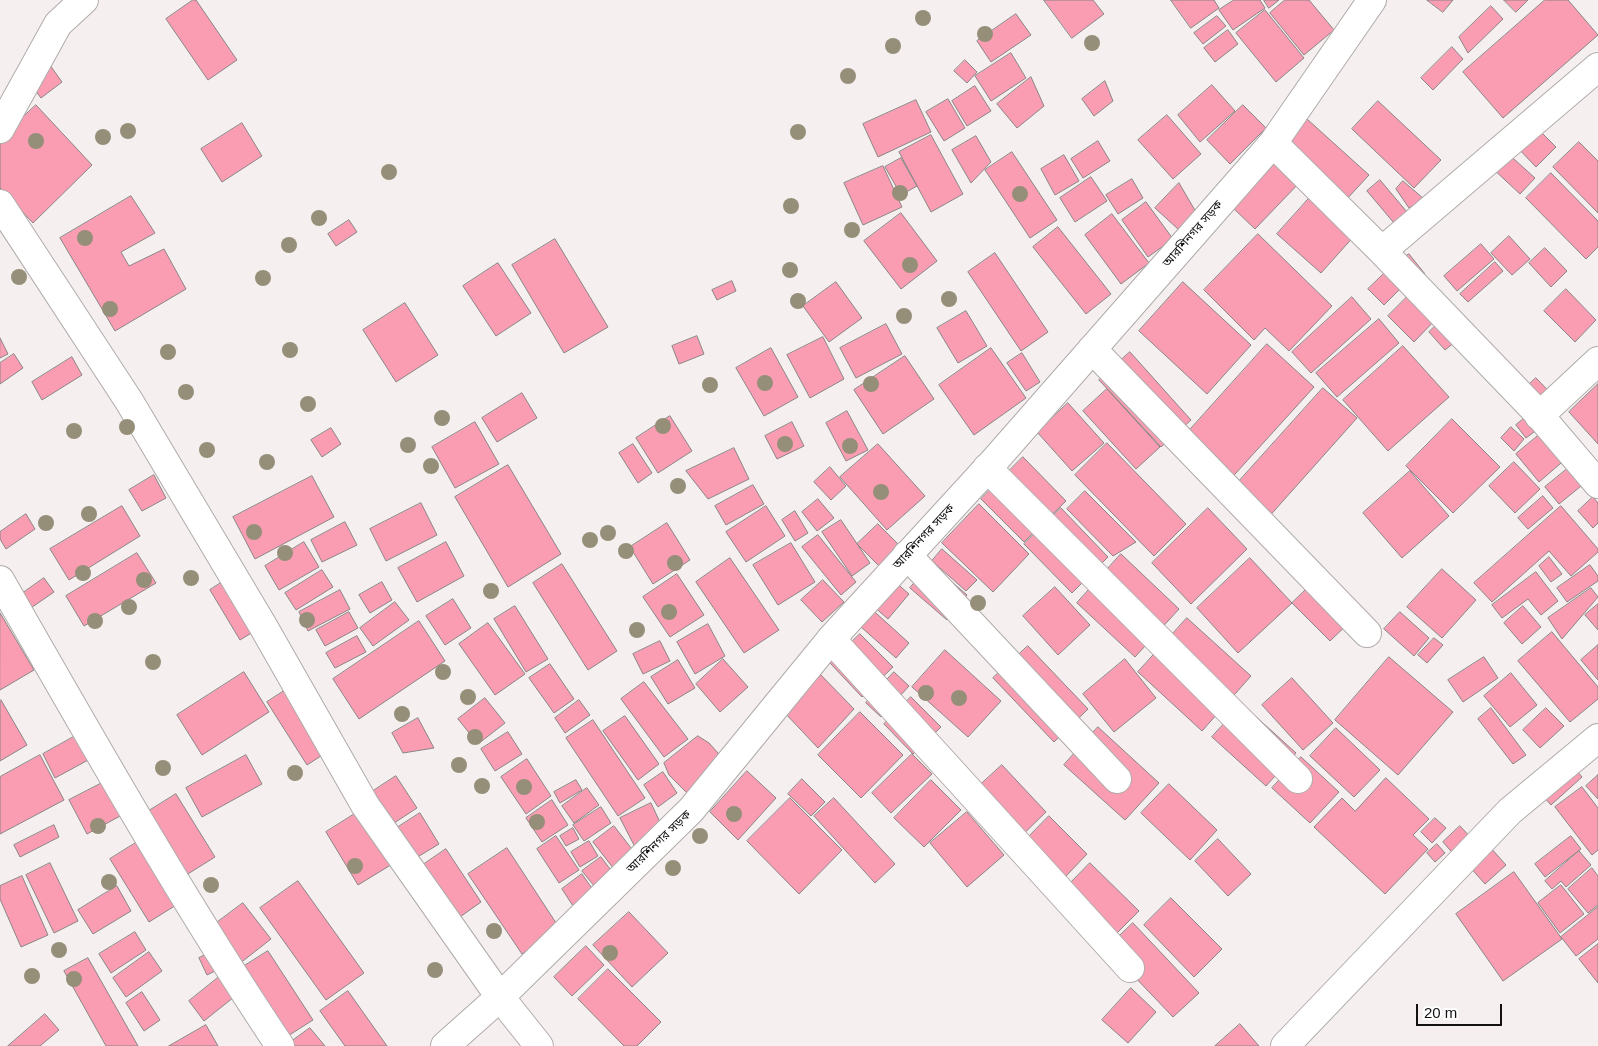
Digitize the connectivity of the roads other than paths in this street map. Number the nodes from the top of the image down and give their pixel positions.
1 (84, 0) edge
2 (1372, 0) edge
3 (1598, 67) edge
4 (0, 129) edge
5 (1273, 143) junction
6 (0, 204) edge
7 (1382, 251) junction
8 (1092, 348) junction
9 (1598, 361) edge
10 (1540, 416) junction
11 (987, 468) junction
12 (1598, 484) edge
13 (907, 555) junction
14 (0, 580) edge
15 (1367, 633) dead end
16 (830, 639) junction
17 (1598, 738) edge
18 (1116, 779) dead end
19 (1298, 779) dead end
20 (1130, 968) dead end
21 (500, 996) junction
22 (280, 1046) edge
23 (445, 1046) edge
24 (539, 1046) edge
25 (1285, 1046) edge

1 - 4 street
2 - 5 street, আরশিনগর সড়ক
3 - 7 street
5 - 7 street
5 - 8 street, আরশিনগর সড়ক
6 - 21 street
7 - 10 street
8 - 11 street, আরশিনগর সড়ক
8 - 15 street
9 - 10 street
10 - 12 street
11 - 13 street, আরশিনগর সড়ক
11 - 19 street
13 - 16 street, আরশিনগর সড়ক
13 - 18 street
14 - 22 street
16 - 20 street
16 - 21 street, আরশিনগর সড়ক
17 - 25 street
21 - 23 street, আরশিনগর সড়ক
21 - 24 street

